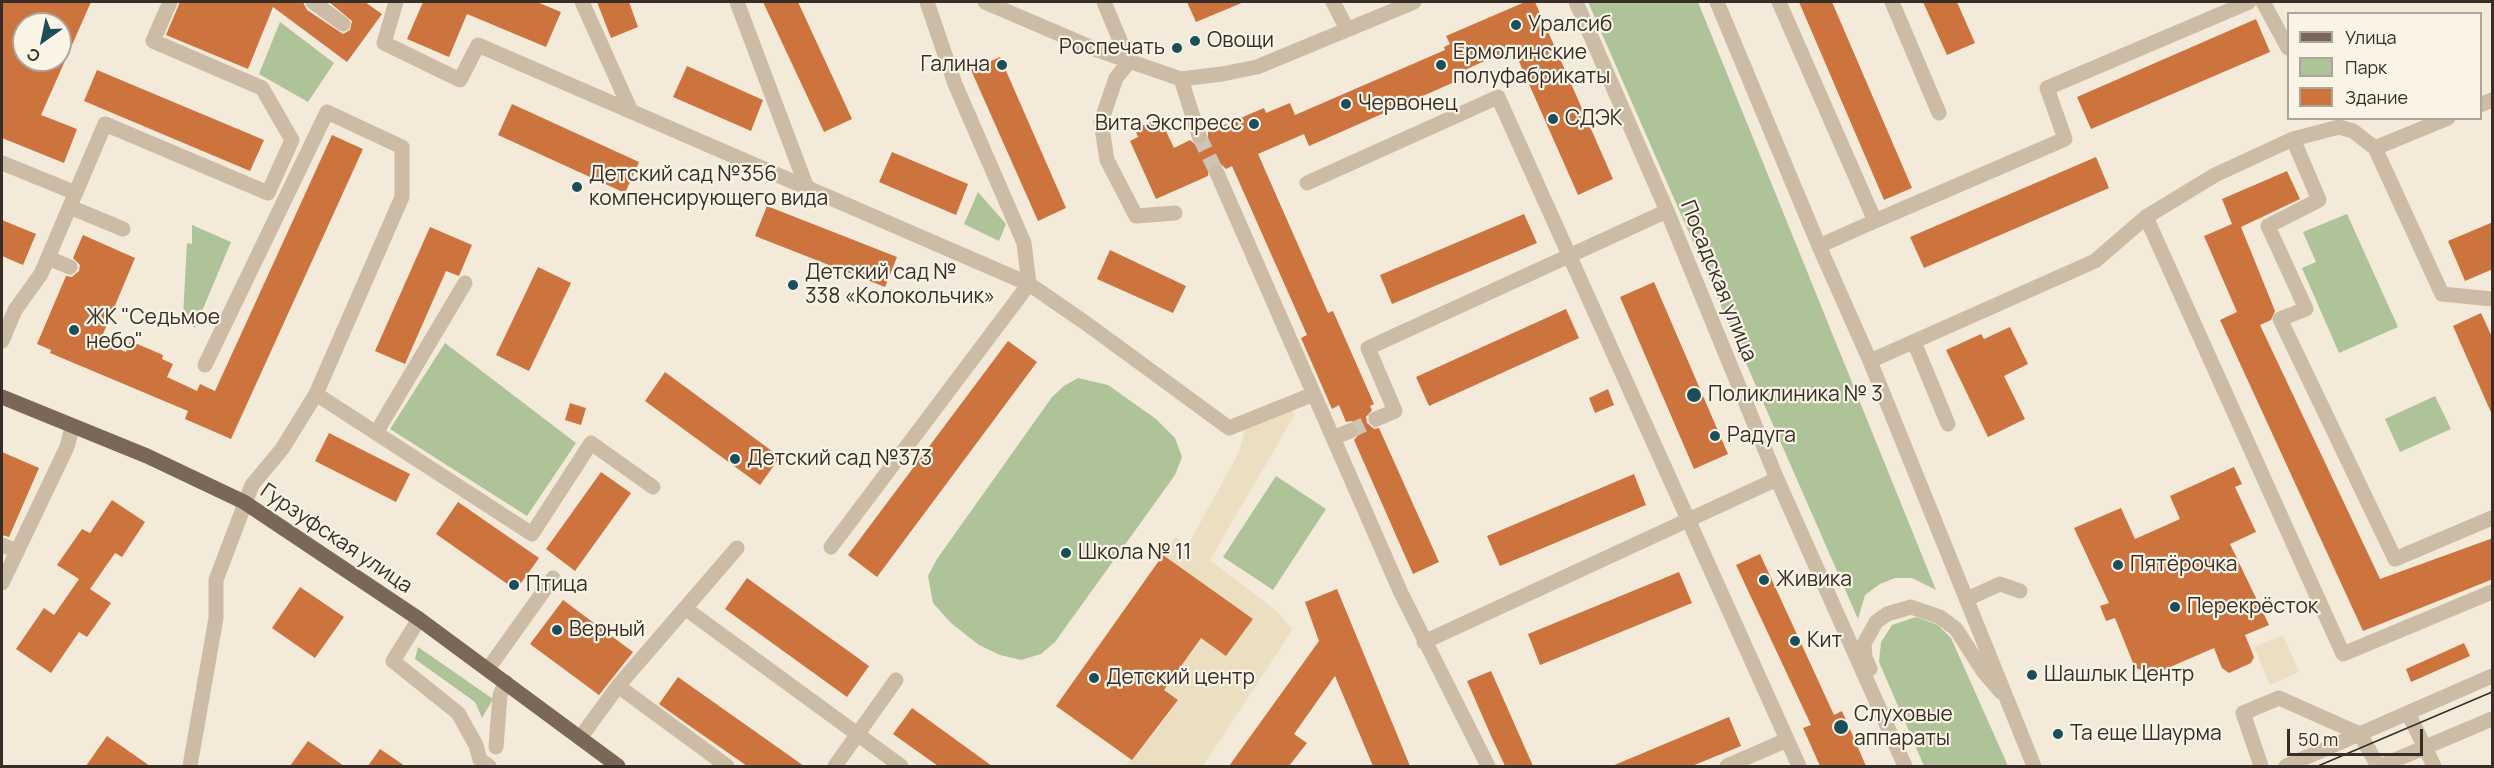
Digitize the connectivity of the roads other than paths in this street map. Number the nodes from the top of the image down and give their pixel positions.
1 (170, 2) edge
2 (313, 2) edge
3 (396, 2) edge
4 (582, 2) edge
5 (737, 2) edge
6 (927, 2) edge
7 (1104, 2) edge
8 (1333, 2) edge
9 (1414, 2) edge
10 (1576, 2) edge
11 (1717, 2) edge
12 (1779, 2) edge
13 (1892, 2) edge
14 (2249, 2) edge
15 (2263, 2) edge
16 (993, 3) edge
17 (343, 24) dead end
18 (1347, 29) junction
19 (2287, 44) edge
20 (1129, 62) junction
21 (1181, 79) junction
22 (631, 111) junction
23 (1939, 113) dead end
24 (2439, 120) edge
25 (2415, 125) edge
26 (1199, 136) tunnel mouth
27 (2293, 139) junction
28 (2375, 148) junction
29 (2, 163) edge
30 (1217, 172) tunnel mouth
31 (1308, 183) dead end
32 (807, 188) junction
33 (73, 200) junction
34 (1667, 211) junction
35 (1175, 213) dead end
36 (2146, 217) junction
37 (1875, 221) junction
38 (123, 229) dead end
39 (1819, 246) junction
40 (1569, 254) junction
41 (48, 258) junction
42 (70, 267) dead end
43 (465, 283) dead end
44 (1029, 284) junction
45 (2493, 299) edge
46 (2, 341) edge
47 (1914, 342) junction
48 (1870, 361) junction
49 (205, 365) dead end
50 (316, 394) junction
51 (1314, 394) junction
52 (2, 397) edge
53 (1376, 419) tunnel mouth
54 (1948, 424) dead end
55 (72, 428) junction
56 (1350, 430) tunnel mouth
57 (376, 433) junction
58 (1333, 438) junction
59 (1777, 479) junction
60 (653, 487) dead end
61 (244, 502) junction
62 (2493, 518) edge
63 (1688, 520) junction
64 (2, 545) edge
65 (831, 547) dead end
66 (737, 548) dead end
67 (17, 551) junction
68 (553, 578) dead end
69 (2, 583) edge
70 (2020, 591) dead end
71 (2493, 592) edge
72 (1967, 598) junction
73 (686, 609) junction
74 (418, 619) junction
75 (1424, 642) junction
76 (488, 669) junction
77 (2493, 676) edge
78 (896, 680) dead end
79 (507, 682) junction
80 (618, 686) junction
81 (2009, 701) junction
82 (2408, 713) junction
83 (2493, 718) edge
84 (2360, 734) junction
85 (858, 735) junction
86 (580, 738) junction
87 (1787, 740) junction
88 (1894, 741) junction
89 (496, 747) dead end
90 (2425, 748) junction
91 (190, 766) edge
92 (489, 766) edge
93 (618, 766) edge
94 (727, 766) edge
95 (835, 766) edge
96 (901, 766) edge
97 (1488, 766) edge
98 (1727, 766) edge
99 (1799, 766) edge
100 (1905, 766) edge
101 (2034, 766) edge
102 (2261, 766) edge
103 (2286, 766) edge
104 (2380, 766) edge
105 (2434, 766) edge

1 - 33 street
2 - 17 street
3 - 22 street
4 - 22 street
5 - 32 street
6 - 44 street
7 - 20 street
8 - 18 street
9 - 18 street
10 - 34 street, Посадская улица
11 - 39 street, Посадская улица
12 - 37 street
13 - 23 street
14 - 37 street
15 - 19 street
16 - 20 street
18 - 21 street
20 - 21 street
20 - 35 street
21 - 26 street
22 - 32 street
24 - 25 street
25 - 28 street
27 - 28 street
27 - 36 street
27 - 62 street
28 - 45 street
29 - 33 street
30 - 51 street
31 - 40 street
32 - 44 street
33 - 38 street
33 - 41 street
34 - 40 street
34 - 59 street, Посадская улица
36 - 47 street
36 - 71 street
37 - 39 street
39 - 48 street, Посадская улица
40 - 53 street
40 - 63 street
41 - 42 street
41 - 46 street
43 - 57 street
44 - 51 street
44 - 65 street
47 - 48 street
47 - 54 street
48 - 72 street, Посадская улица
49 - 50 street
50 - 57 street
50 - 61 street
51 - 58 street
52 - 55 main road, Гурзуфская улица
55 - 61 main road, Гурзуфская улица
55 - 67 street
56 - 58 street
57 - 60 street
58 - 75 street
59 - 63 street
59 - 88 street, Посадская улица
61 - 74 main road, Гурзуфская улица
61 - 91 street
63 - 75 street
63 - 87 street
64 - 67 street
66 - 73 street
67 - 69 street
68 - 76 street
70 - 72 street
72 - 81 street, Посадская улица
73 - 80 street
73 - 85 street
74 - 76 main road, Гурзуфская улица
74 - 92 street
75 - 97 street
76 - 79 main road, Гурзуфская улица
77 - 82 street
78 - 85 street
79 - 86 main road, Гурзуфская улица
79 - 89 street
80 - 86 street
80 - 94 street
81 - 88 street, Посадская улица
81 - 101 street, Посадская улица
82 - 84 street
82 - 90 street
83 - 90 street
84 - 102 street
84 - 103 street
84 - 104 street
85 - 95 street
85 - 96 street
86 - 93 main road, Гурзуфская улица
87 - 98 street
87 - 99 street
88 - 100 street, Посадская улица
90 - 104 street
90 - 105 street

